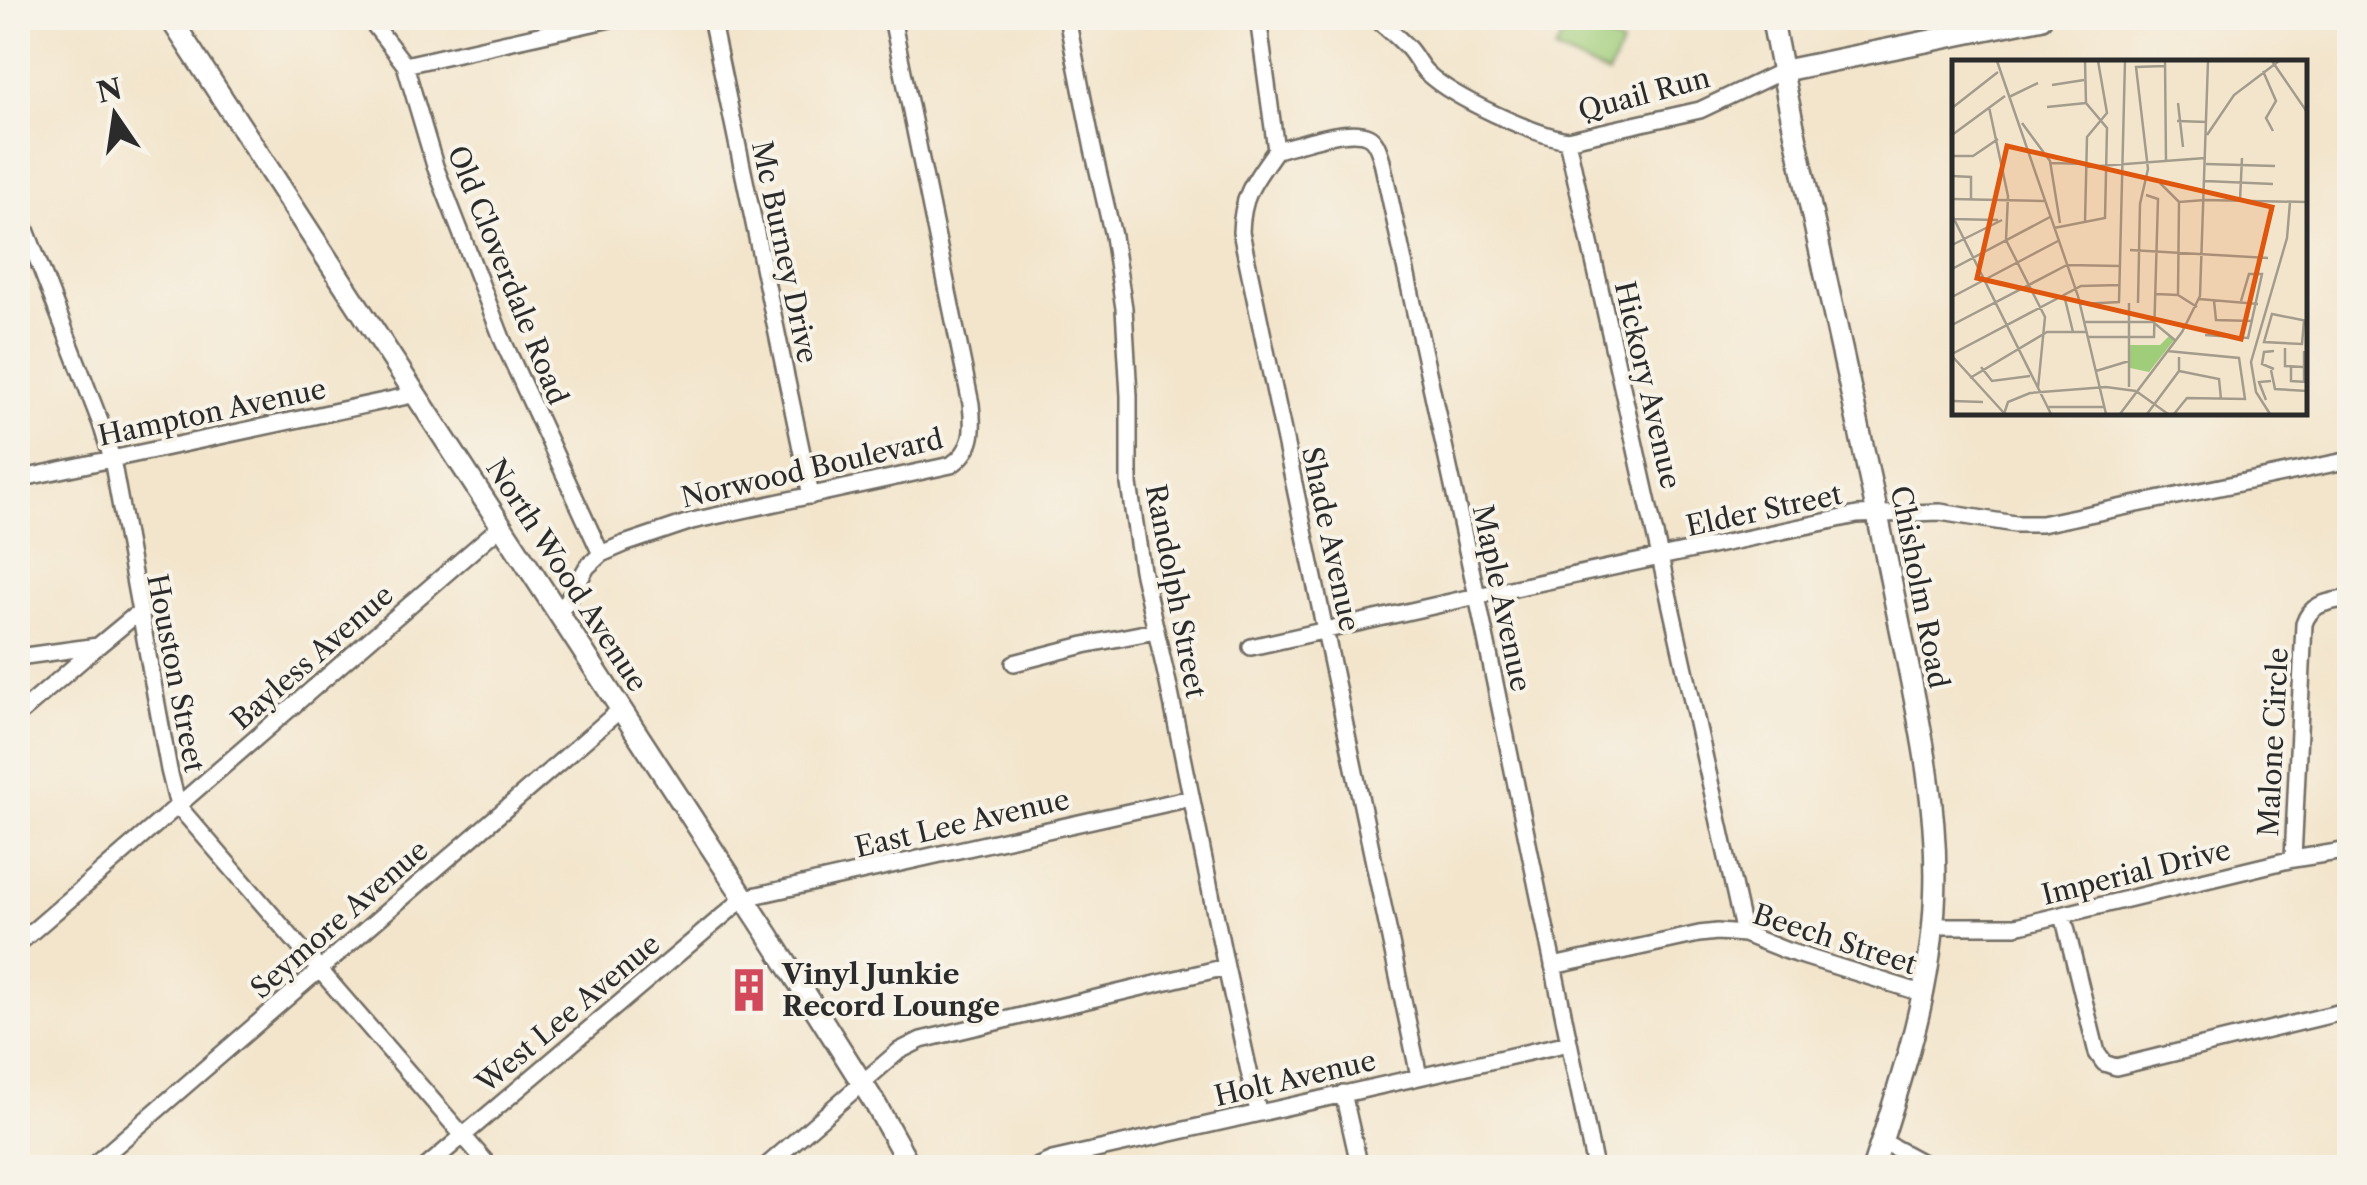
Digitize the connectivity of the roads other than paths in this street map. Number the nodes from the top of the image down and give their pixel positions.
1 (170, 18) edge
2 (370, 18) edge
3 (615, 18) edge
4 (739, 18) edge
5 (892, 18) edge
6 (1067, 18) edge
7 (1258, 18) edge
8 (1375, 18) edge
9 (1772, 18) edge
10 (2040, 18) edge
11 (712, 20) edge
12 (404, 65) junction
13 (1782, 71) junction
14 (1567, 140) junction
15 (1276, 150) junction
16 (18, 209) edge
17 (417, 394) junction
18 (112, 459) junction
19 (2350, 460) edge
20 (18, 479) edge
21 (811, 496) junction
22 (1878, 514) junction
23 (502, 526) junction
24 (601, 554) junction
25 (1661, 556) junction
26 (1477, 596) junction
27 (2350, 598) edge
28 (557, 611) junction
29 (139, 612) junction
30 (1155, 631) junction
31 (1324, 631) junction
32 (98, 646) junction
33 (1251, 648) dead end
34 (18, 657) edge
35 (1014, 663) dead end
36 (620, 709) junction
37 (18, 715) edge
38 (1191, 798) junction
39 (178, 806) junction
40 (2350, 850) edge
41 (2292, 859) junction
42 (744, 898) junction
43 (2063, 915) junction
44 (1933, 926) junction
45 (1744, 934) junction
46 (18, 944) edge
47 (1553, 966) junction
48 (1226, 967) junction
49 (320, 969) junction
50 (1924, 994) junction
51 (2350, 1010) edge
52 (1569, 1043) junction
53 (1420, 1076) junction
54 (861, 1081) junction
55 (1343, 1093) junction
56 (1258, 1112) junction
57 (463, 1135) junction
58 (1882, 1141) junction
59 (774, 1164) edge
60 (1053, 1164) edge
61 (90, 1168) edge
62 (425, 1168) edge
63 (491, 1168) edge
64 (911, 1168) edge
65 (1034, 1168) edge
66 (1360, 1168) edge
67 (1595, 1168) edge
68 (1873, 1168) edge
69 (1932, 1168) edge

1 - 17 main road, North Wood Avenue
2 - 12 street, Old Cloverdale Road
3 - 12 street
4 - 11 street
5 - 21 street, Norwood Boulevard
6 - 30 street, Randolph Street
7 - 15 street
8 - 14 street, Quail Run
9 - 13 main road, Chisholm Road
10 - 13 main road
11 - 21 street, Mc Burney Drive
12 - 24 street, Old Cloverdale Road
13 - 14 street, Quail Run
13 - 22 main road, Chisholm Road
14 - 25 street, Hickory Avenue
15 - 26 street, Maple Avenue
15 - 31 street, Shade Avenue
16 - 18 street, Houston Street
17 - 18 street, Hampton Avenue
17 - 23 main road, North Wood Avenue
18 - 20 street, Hampton Avenue
18 - 29 street, Houston Street
19 - 22 street, Elder Street
21 - 24 street, Norwood Boulevard
22 - 25 street, Elder Street
22 - 44 main road, Chisholm Road
23 - 28 main road, North Wood Avenue
23 - 39 street, Bayless Avenue
24 - 28 street
25 - 26 street, Elder Street
25 - 45 street, Hickory Avenue
26 - 31 street, Elder Street
26 - 47 street, Maple Avenue
27 - 41 street, Malone Circle
28 - 36 main road, North Wood Avenue
29 - 32 street
29 - 39 street, Houston Street
30 - 35 street
30 - 38 street, Randolph Street
31 - 33 street, Elder Street
31 - 53 street, Shade Avenue
32 - 34 street
32 - 37 street
36 - 42 main road, North Wood Avenue
36 - 49 street, Seymore Avenue
38 - 42 street, East Lee Avenue
38 - 48 street, Randolph Street
39 - 46 street, Bayless Avenue
39 - 49 street, Houston Street
40 - 41 street, Imperial Drive
41 - 43 street, Imperial Drive
42 - 54 main road, North Wood Avenue
42 - 57 street, West Lee Avenue
43 - 44 street, Imperial Drive
43 - 51 street
44 - 50 main road, Chisholm Road
45 - 47 street, Beech Street
45 - 50 street, Beech Street
47 - 52 street, Maple Avenue
48 - 54 street
48 - 56 street, Randolph Street
49 - 57 street, Houston Street
49 - 61 street, Seymore Avenue
50 - 58 main road, Chisholm Road
52 - 53 street, Holt Avenue
52 - 67 street, Maple Avenue
53 - 55 street, Holt Avenue
54 - 59 street
54 - 64 main road, North Wood Avenue
55 - 56 street, Holt Avenue
55 - 66 street
56 - 60 street, Holt Avenue
57 - 62 street, West Lee Avenue
57 - 63 street, Houston Street
58 - 68 main road, Chisholm Road
58 - 69 street
60 - 65 street, Holt Avenue

